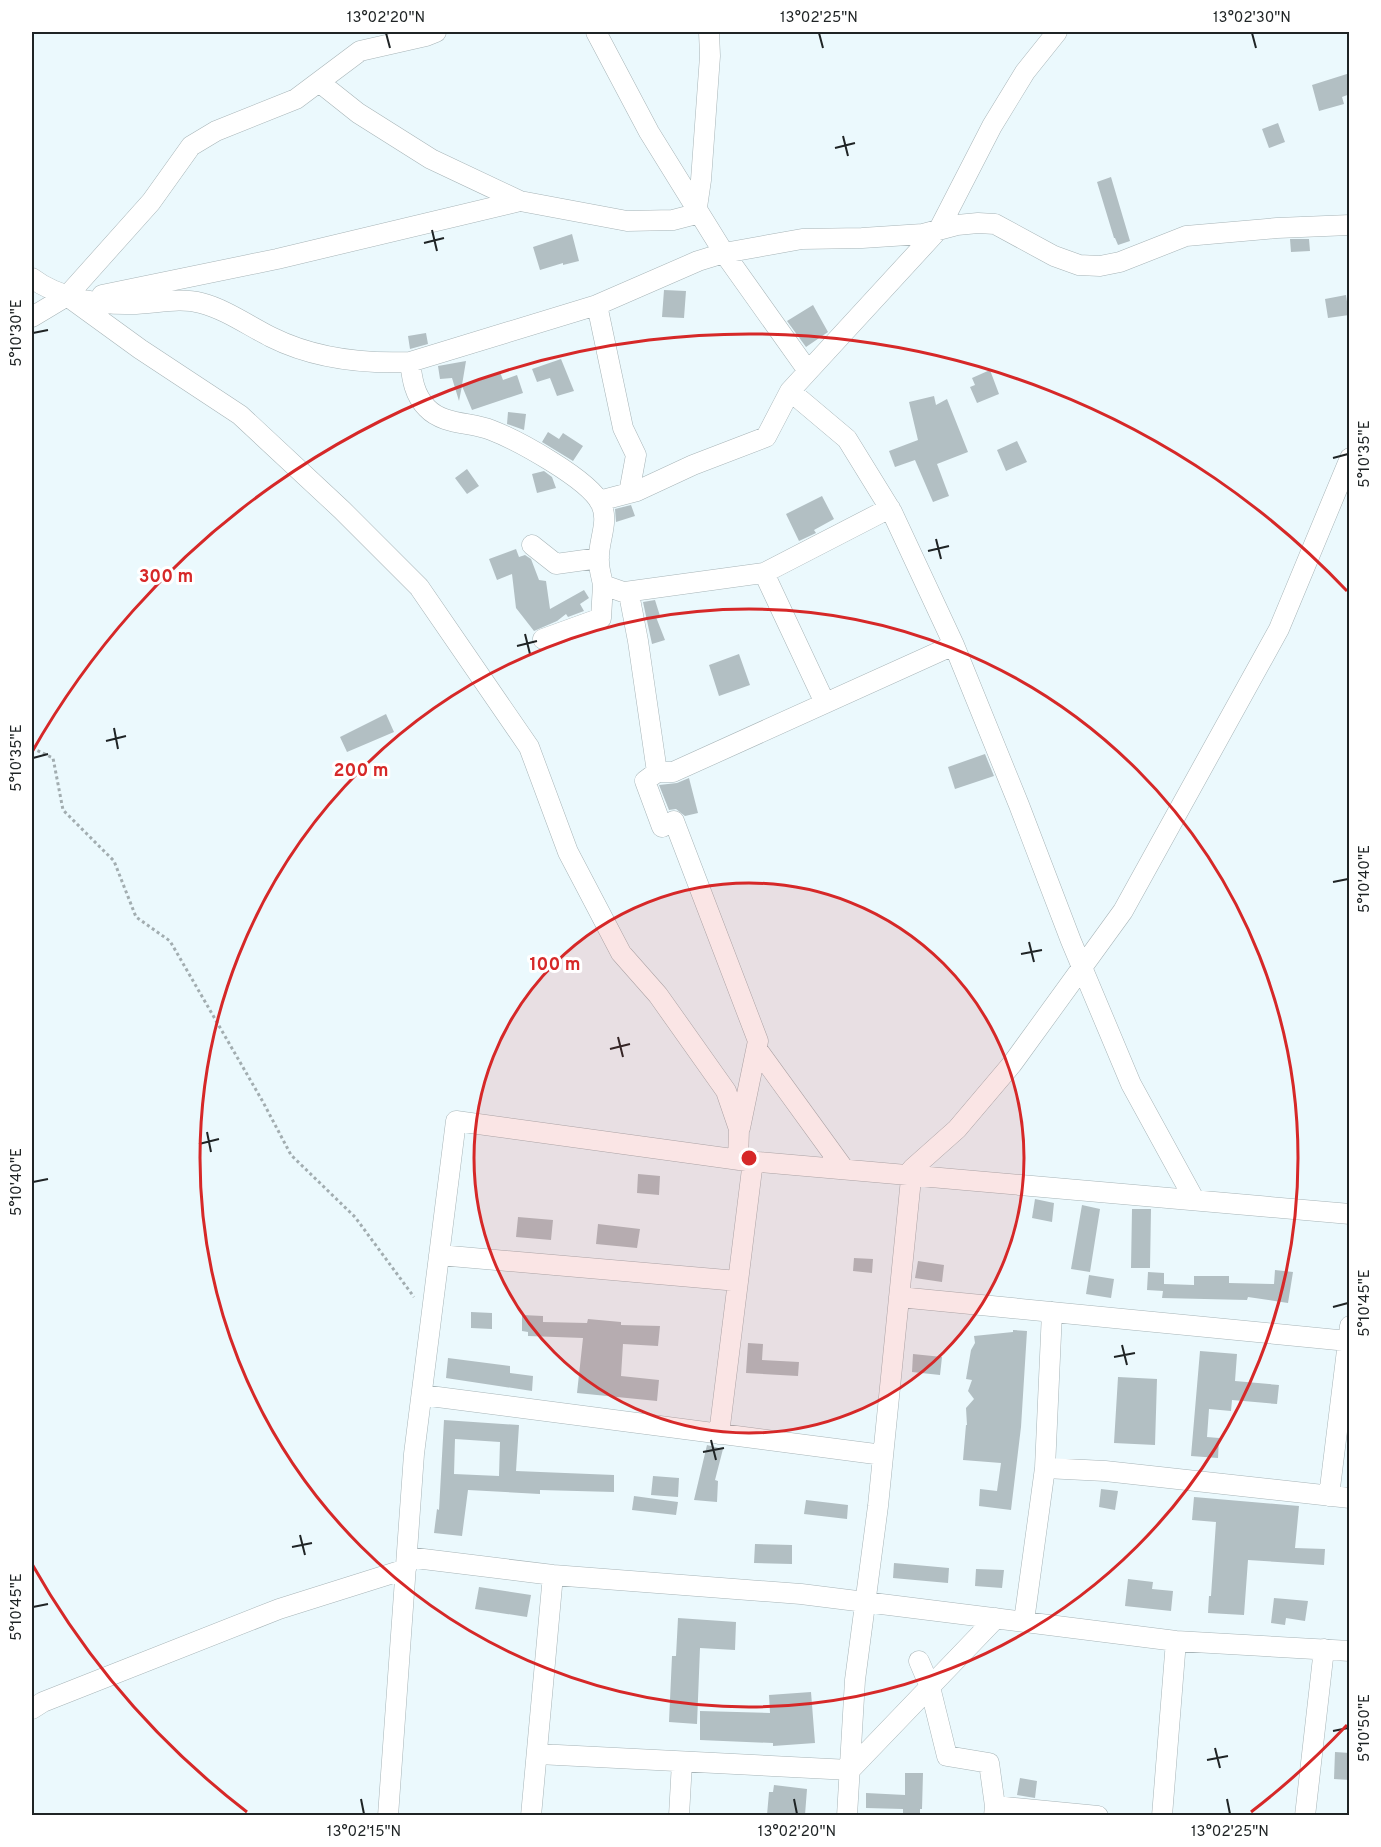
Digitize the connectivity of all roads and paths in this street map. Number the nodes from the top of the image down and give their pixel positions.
1 (436, 32) edge
2 (596, 32) edge
3 (709, 32) edge
4 (1057, 32) edge
5 (319, 82) junction
6 (520, 201) junction
7 (697, 210) junction
8 (1350, 225) edge
9 (939, 230) junction
10 (724, 253) junction
11 (32, 278) edge
12 (74, 297) junction
13 (597, 305) junction
14 (32, 317) edge
15 (410, 362) junction
16 (808, 371) junction
17 (790, 391) junction
18 (1350, 458) edge
19 (629, 493) junction
20 (599, 501) junction
21 (890, 508) junction
22 (532, 545) dead end
23 (599, 558) junction
24 (764, 573) junction
25 (603, 585) junction
26 (625, 592) junction
27 (543, 639) dead end
28 (954, 645) junction
29 (825, 703) junction
30 (32, 748) edge
31 (657, 772) junction
32 (1082, 968) junction
33 (757, 1049) junction
34 (739, 1129) junction
35 (745, 1160) junction
36 (844, 1169) junction
37 (912, 1175) junction
38 (1194, 1199) junction
39 (1350, 1214) edge
40 (440, 1255) junction
41 (738, 1281) junction
42 (899, 1297) junction
43 (433, 1309) junction
44 (1052, 1312) junction
45 (1349, 1334) edge
46 (422, 1395) junction
47 (719, 1434) junction
48 (883, 1455) junction
49 (1045, 1468) junction
50 (1329, 1496) junction
51 (1350, 1498) edge
52 (406, 1563) junction
53 (553, 1575) junction
54 (865, 1602) junction
55 (996, 1618) junction
56 (1024, 1621) junction
57 (1176, 1641) junction
58 (1324, 1649) junction
59 (1350, 1651) edge
60 (919, 1661) dead end
61 (930, 1687) junction
62 (32, 1709) edge
63 (538, 1754) junction
64 (682, 1762) junction
65 (850, 1770) junction
66 (994, 1811) edge
67 (388, 1815) edge
68 (531, 1815) edge
69 (679, 1815) edge
70 (847, 1815) edge
71 (1098, 1815) edge
72 (1162, 1815) edge
73 (1305, 1815) edge

1 - 5 street
2 - 7 street
3 - 7 street
4 - 9 street
5 - 6 street
5 - 12 street
6 - 7 street
6 - 12 street
7 - 10 street
8 - 9 street
9 - 10 street
9 - 16 street
10 - 13 street
10 - 16 street
11 - 12 street
12 - 14 street
12 - 15 street
12 - 34 street
13 - 15 street
13 - 19 street
15 - 20 street
16 - 17 street
17 - 19 street
17 - 21 street
18 - 32 street
19 - 20 street
20 - 23 street
21 - 24 street
21 - 28 street
22 - 23 street
23 - 25 street
24 - 26 street
24 - 29 street
25 - 26 street
25 - 27 street
26 - 31 street
28 - 29 street
28 - 32 street
29 - 31 street
30 - 43 path
31 - 33 street
32 - 37 street
32 - 38 street
33 - 34 street
33 - 36 street
34 - 35 street
35 - 36 street
35 - 40 street
35 - 41 street
36 - 37 street
37 - 38 street
37 - 42 street
38 - 39 street
40 - 41 street
40 - 43 street
41 - 47 street
42 - 44 street
42 - 48 street
43 - 46 street
44 - 45 street
44 - 49 street
45 - 50 street
46 - 47 street
46 - 52 street
47 - 48 street
48 - 54 street
49 - 50 street
49 - 56 street
50 - 51 street
52 - 53 street
52 - 62 street
52 - 67 street
53 - 54 street
53 - 63 street
54 - 55 street
54 - 65 street
55 - 56 street
55 - 61 street
56 - 57 street
57 - 58 street
57 - 72 street
58 - 59 street
58 - 73 street
60 - 61 street
61 - 65 street
61 - 66 street
63 - 64 street
63 - 68 street
64 - 65 street
64 - 69 street
65 - 70 street
66 - 71 street

